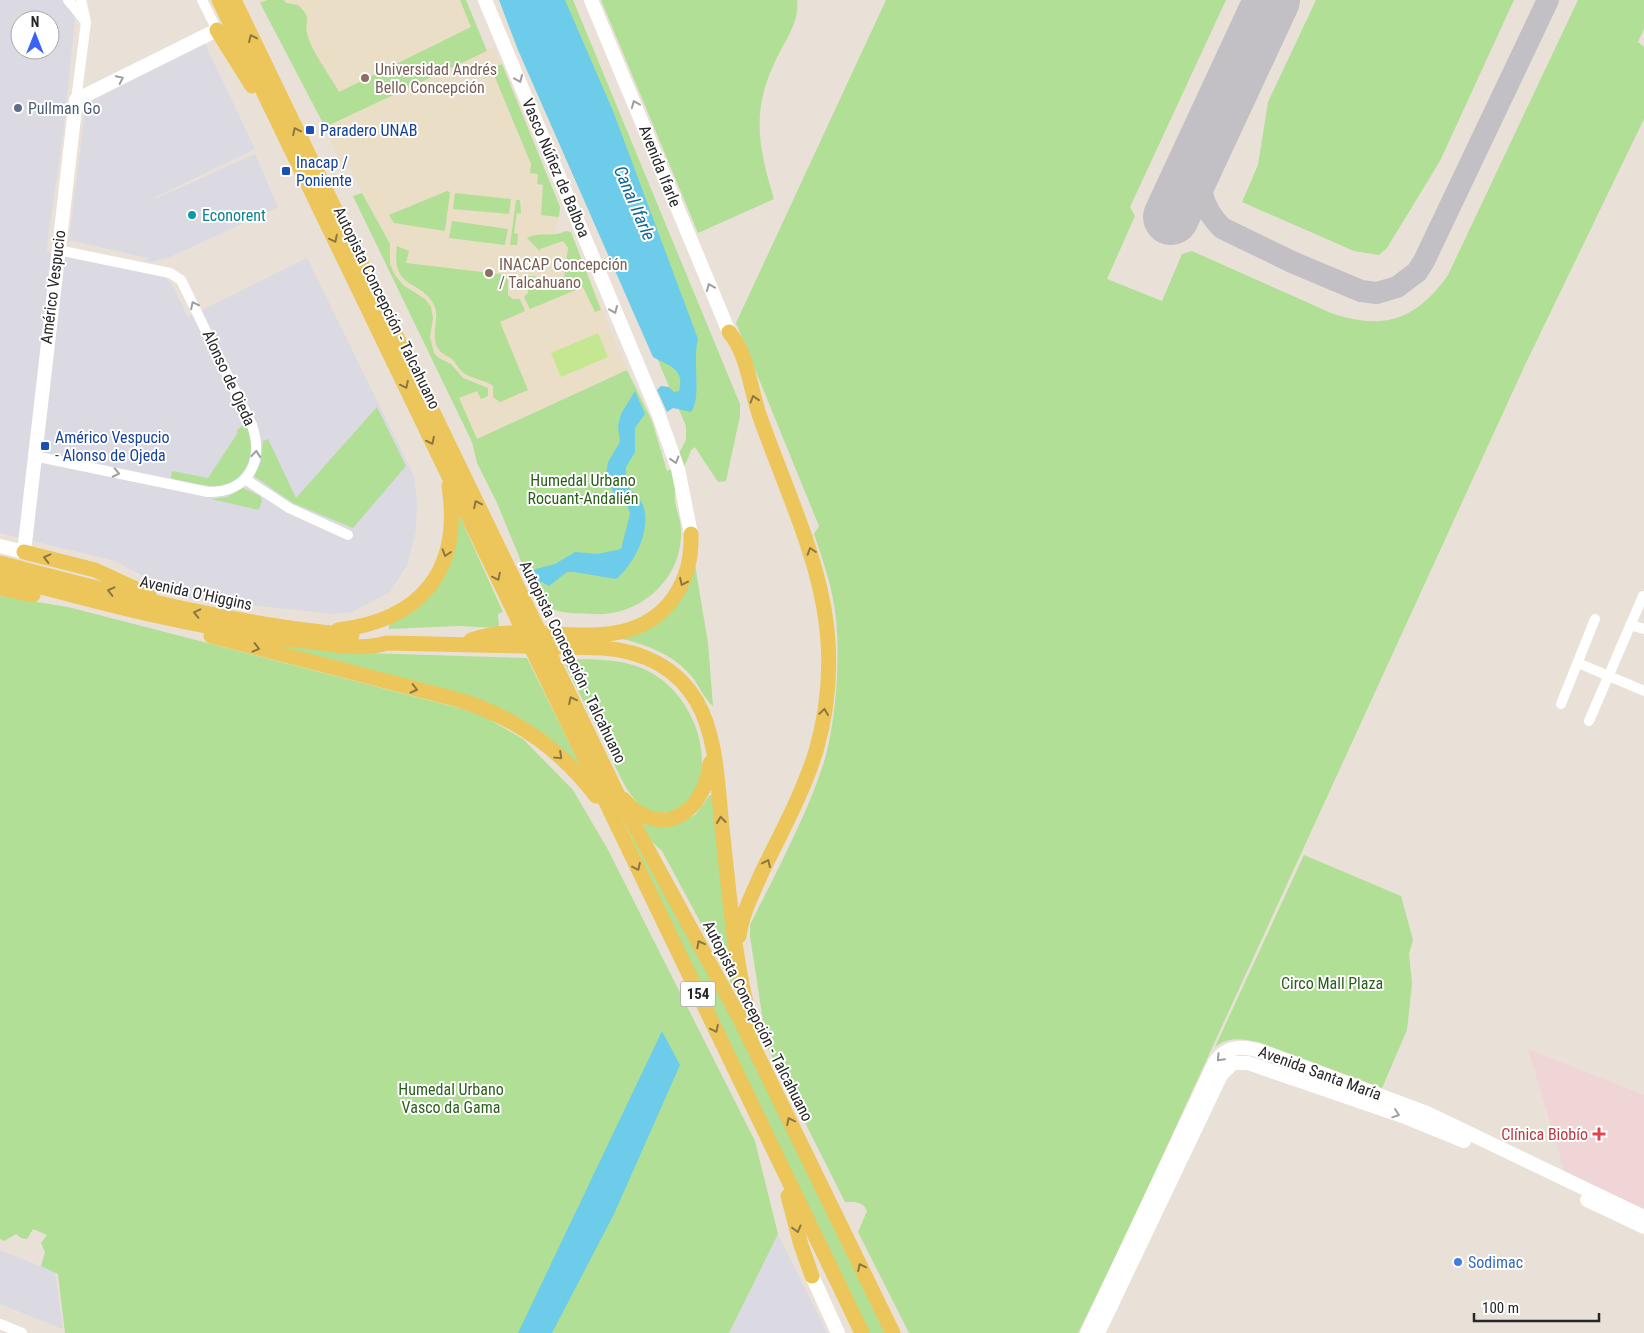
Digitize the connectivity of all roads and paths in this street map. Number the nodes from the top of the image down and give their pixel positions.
1 (68, 0) edge
2 (82, 0) edge
3 (202, 0) edge
4 (219, 0) edge
5 (234, 0) edge
6 (484, 0) edge
7 (592, 0) edge
8 (86, 22) junction
9 (217, 30) junction
10 (76, 100) junction
11 (275, 116) junction
12 (58, 250) junction
13 (729, 332) joint
14 (34, 456) junction
15 (446, 470) junction
16 (245, 479) junction
17 (691, 534) joint
18 (348, 535) dead end
19 (0, 546) edge
20 (24, 552) junction
21 (0, 563) edge
22 (0, 576) edge
23 (0, 588) edge
24 (1643, 596) edge
25 (88, 599) junction
26 (175, 608) junction
27 (160, 618) junction
28 (1595, 619) dead end
29 (1630, 625) junction
30 (1644, 629) edge
31 (318, 632) junction
32 (570, 641) junction
33 (387, 643) junction
34 (1578, 663) junction
35 (1608, 676) junction
36 (1644, 691) edge
37 (1562, 704) dead end
38 (1589, 721) dead end
39 (710, 742) junction
40 (616, 791) junction
41 (616, 823) junction
42 (736, 955) junction
43 (763, 1066) junction
44 (780, 1165) junction
45 (1644, 1217) edge
46 (807, 1219) junction
47 (1644, 1227) edge
48 (812, 1276) joint
49 (0, 1324) edge
50 (16, 1332) edge
51 (838, 1333) edge
52 (852, 1333) edge
53 (862, 1333) edge
54 (895, 1333) edge
55 (1087, 1333) edge
56 (1098, 1333) edge

1 - 8 street
2 - 8 street, Américo Vespucio
3 - 9 street
4 - 11 main road, Autopista Concepción - Talcahuano
40 -> 5 main road, Autopista Concepción - Talcahuano / 154
6 -> 17 street, Vasco Núñez de Balboa
13 -> 7 street, Avenida Ifarle
8 - 10 street, Américo Vespucio
10 -> 9 street
9 - 11 main road
10 - 12 street, Américo Vespucio
11 -> 15 main road, Autopista Concepción - Talcahuano
12 - 14 street, Américo Vespucio
16 -> 12 street, Alonso de Ojeda
42 -> 13 main road
14 -> 16 street
14 - 20 street, Américo Vespucio
15 -> 31 main road
15 -> 41 main road, Autopista Concepción - Talcahuano / 154
16 - 18 street
17 -> 32 main road
19 - 20 street
26 -> 20 main road
26 -> 21 main road, Avenida O'Higgins
22 - 25 main road, Avenida O'Higgins
23 - 25 main road
24 - 29 street
25 - 27 main road, Avenida O'Higgins
31 -> 26 main road, Avenida O'Higgins
27 - 33 main road, Avenida O'Higgins
27 -> 41 main road
28 - 34 street
29 - 30 street
29 - 35 street
31 - 33 main road, Avenida O'Higgins
32 - 33 main road, Avenida O'Higgins
32 - 39 main road, Avenida O'Higgins
34 - 35 street
34 - 37 street
35 - 36 street
35 - 38 street
39 - 40 main road
42 -> 39 main road
43 -> 40 main road, Autopista Concepción - Talcahuano / 154
41 -> 44 main road, Autopista Concepción - Talcahuano / 154
42 - 43 main road
54 -> 43 main road, Autopista Concepción - Talcahuano / 154
44 - 46 main road, Autopista Concepción - Talcahuano / 154
44 -> 48 main road
45 -> 55 street, Avenida Santa María
46 - 52 main road
46 - 53 main road, Autopista Concepción - Talcahuano / 154
56 -> 47 street, Avenida Santa María
48 - 51 street
49 - 50 street

